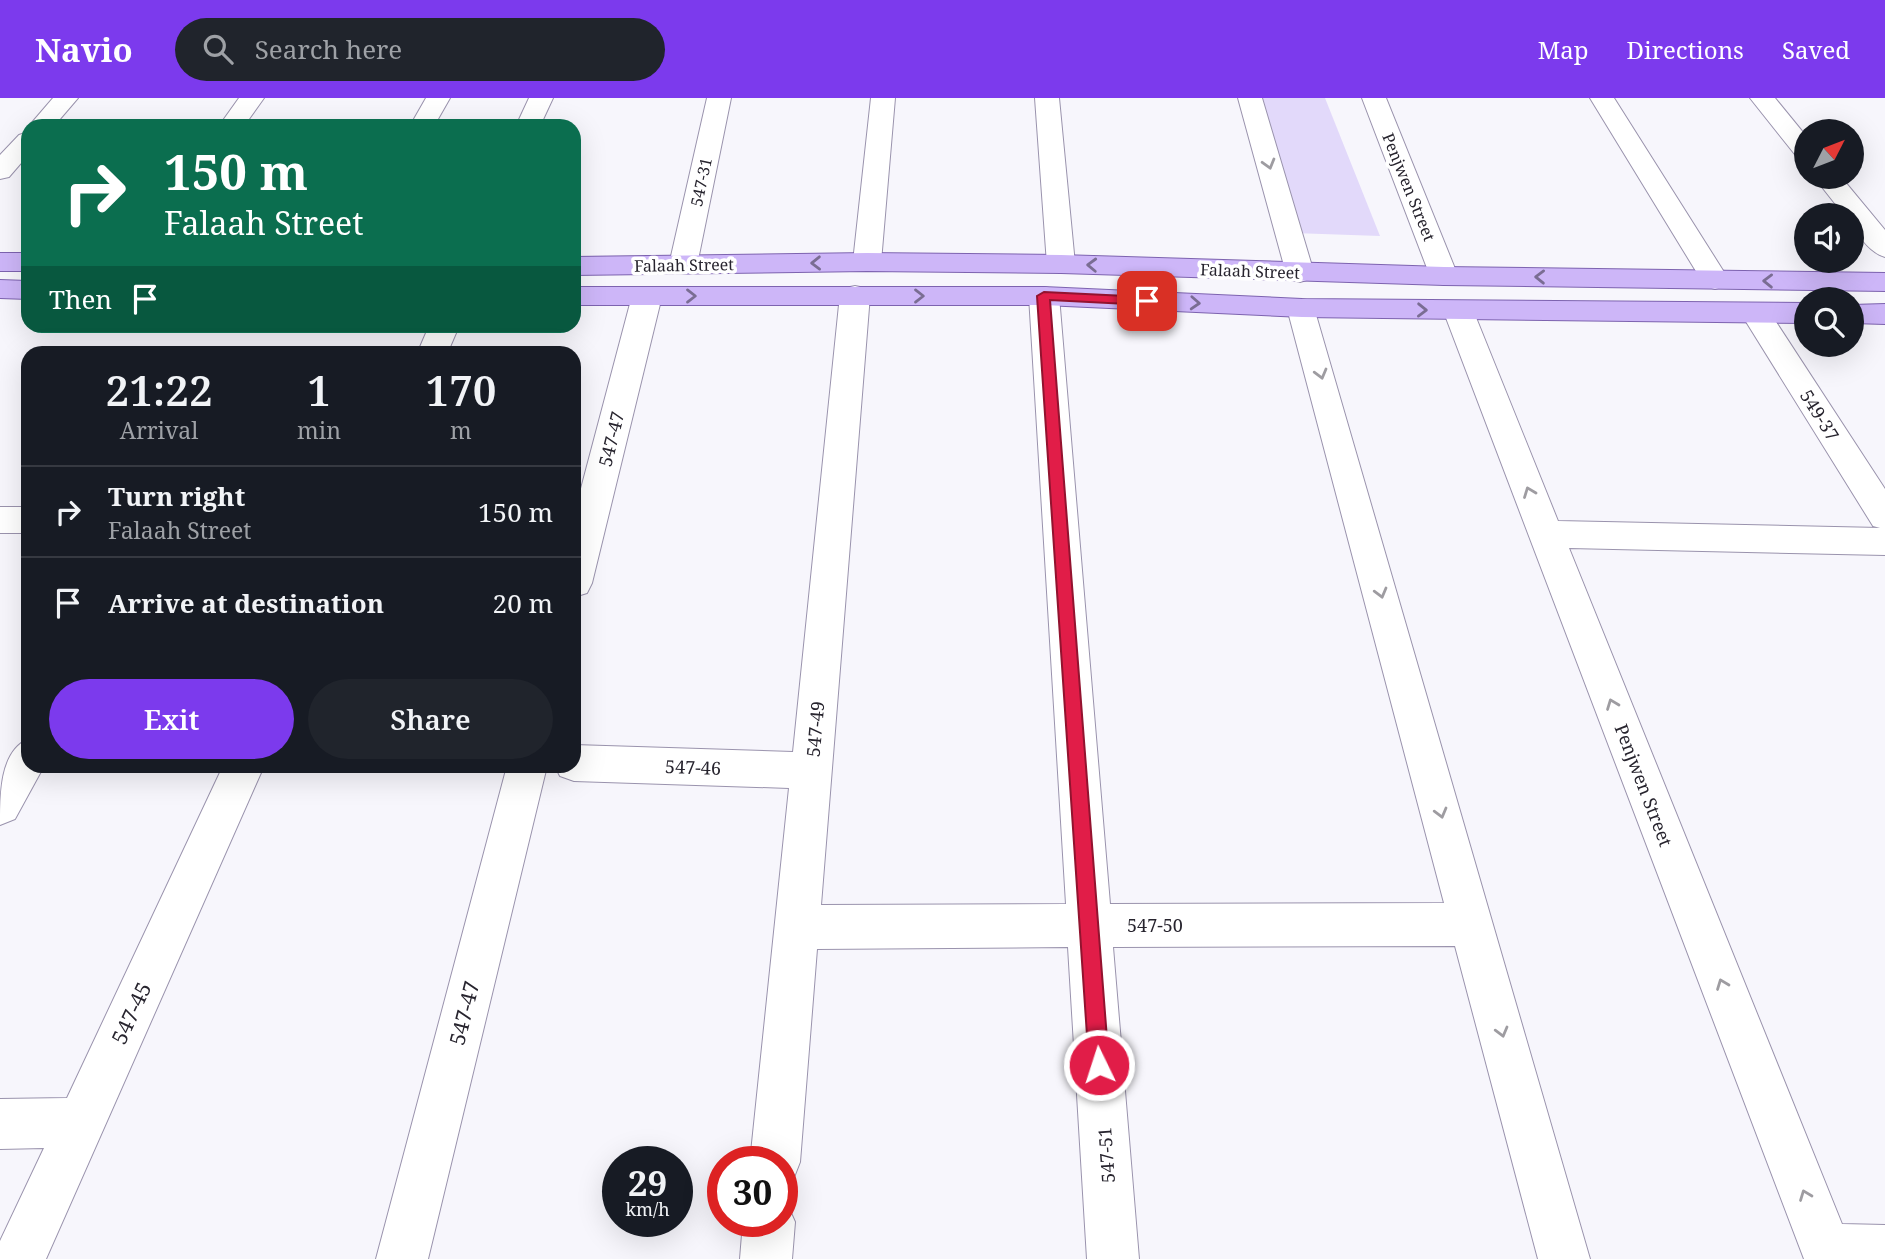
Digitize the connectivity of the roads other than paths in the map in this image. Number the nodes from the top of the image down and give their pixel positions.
1 (66, 98) edge
2 (253, 98) edge
3 (438, 98) edge
4 (541, 98) edge
5 (719, 98) edge
6 (883, 98) edge
7 (1047, 98) edge
8 (1250, 98) edge
9 (1374, 98) edge
10 (1602, 98) edge
11 (1762, 98) edge
12 (47, 119) edge
13 (236, 119) edge
14 (426, 119) edge
15 (531, 119) edge
16 (1794, 137) edge
17 (21, 148) edge
18 (0, 171) edge
19 (1837, 189) edge
20 (1885, 248) edge
21 (0, 262) edge
22 (21, 262) edge
23 (683, 265) junction
24 (581, 266) edge
25 (861, 279) junction
26 (1052, 280) junction
27 (1715, 280) junction
28 (1885, 282) edge
29 (0, 289) edge
30 (21, 290) edge
31 (1301, 291) junction
32 (1451, 293) junction
33 (581, 296) edge
34 (647, 296) junction
35 (1755, 312) junction
36 (1794, 313) edge
37 (1864, 314) edge
38 (1885, 314) edge
39 (1885, 517) edge
40 (0, 520) edge
41 (21, 520) edge
42 (1545, 534) junction
43 (1885, 542) edge
44 (581, 555) edge
45 (581, 763) edge
46 (21, 769) edge
47 (811, 771) junction
48 (241, 773) edge
49 (525, 773) edge
50 (0, 806) edge
51 (1472, 924) junction
52 (1089, 926) junction
53 (797, 927) junction
54 (81, 1123) junction
55 (0, 1124) edge
56 (776, 1146) edge
57 (768, 1237) edge
58 (1885, 1251) edge
59 (1829, 1255) edge
60 (19, 1259) edge
61 (402, 1259) edge
62 (766, 1259) edge
63 (1113, 1259) edge
64 (1564, 1259) edge

1 - 12 street
2 - 13 street
3 - 14 street
4 - 15 street
5 - 23 street, 547-31
6 - 25 street, 547-49
7 - 26 street, 547-51
8 -> 31 street
9 - 32 street, Penjwen Street
10 - 27 street
11 - 16 street
17 - 18 street
19 - 20 street
21 - 22 main road
23 - 24 main road, Falaah Street
25 -> 23 main road, Falaah Street
25 - 26 main road, Falaah Street
34 -> 25 main road, Falaah Street
25 - 47 street, 547-49
26 - 31 main road, Falaah Street
26 - 52 street, 547-51
28 -> 27 main road, Falaah Street
27 -> 32 main road, Falaah Street
29 - 30 main road
31 - 32 main road, Falaah Street
31 -> 51 street
32 - 35 main road, Falaah Street
42 -> 32 street, Penjwen Street
33 - 34 main road, Falaah Street
34 - 44 street, 547-47
35 - 36 main road, Falaah Street
35 - 39 street, 549-37
37 - 38 main road
40 - 41 street
42 - 43 street
59 -> 42 street, Penjwen Street
45 - 47 street, 547-46
46 - 50 street
47 - 53 street, 547-49
48 - 54 street, 547-45
49 - 61 street, 547-47
51 - 52 street, 547-50
51 -> 64 street
52 - 53 street, 547-50
52 - 63 street, 547-51
53 - 56 street, 547-49
54 - 55 street
54 - 60 street, 547-45
57 - 62 street
58 - 59 street

